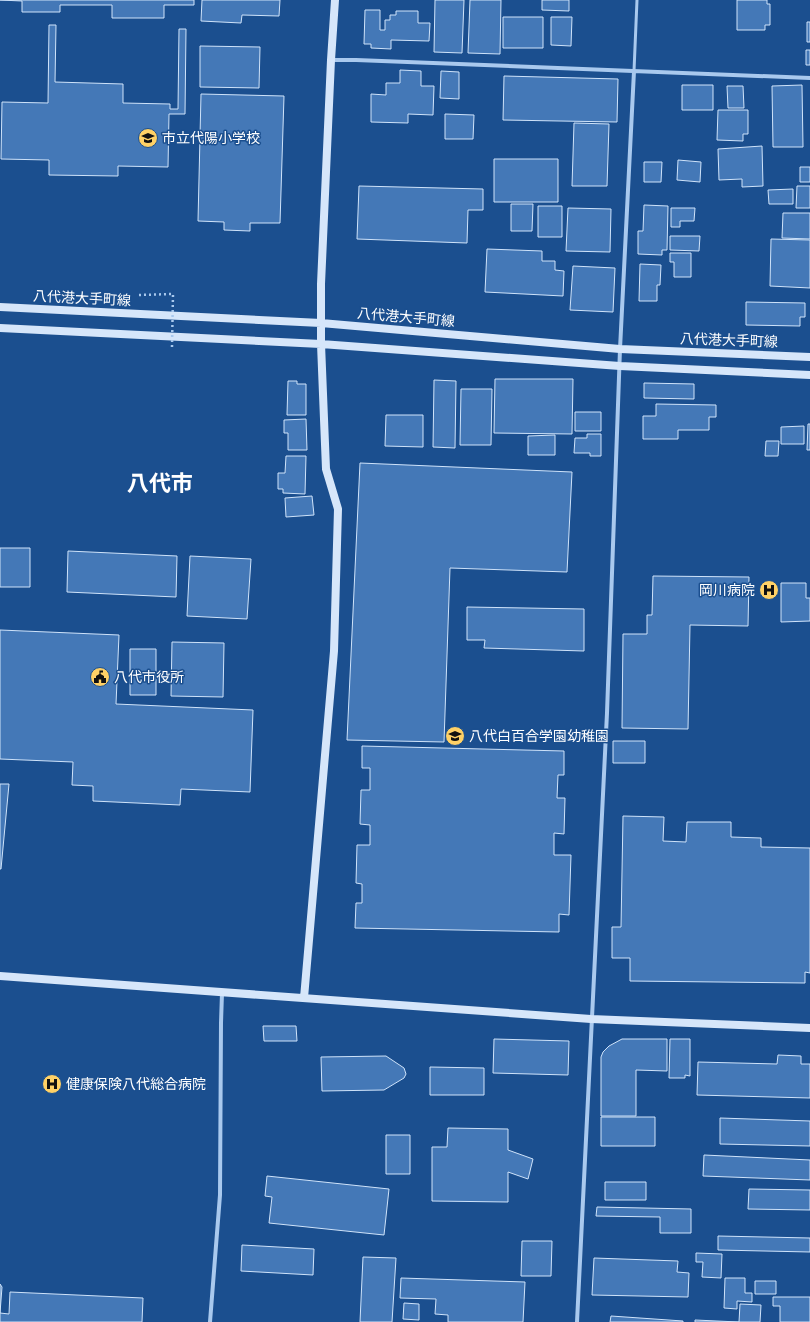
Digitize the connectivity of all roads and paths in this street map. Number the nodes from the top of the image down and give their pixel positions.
1 (335, 0) edge
2 (637, 0) edge
3 (331, 60) junction
4 (634, 71) junction
5 (810, 78) edge
6 (139, 295) dead end
7 (0, 307) edge
8 (321, 323) junction
9 (0, 328) edge
10 (322, 344) junction
11 (172, 347) dead end
12 (620, 349) junction
13 (810, 357) edge
14 (620, 366) junction
15 (810, 376) edge
16 (0, 976) edge
17 (222, 993) junction
18 (304, 998) junction
19 (591, 1019) junction
20 (810, 1028) edge
21 (210, 1322) edge
22 (577, 1322) edge

1 - 3 street
2 - 4 lane
3 - 4 street
3 - 8 street
4 - 5 street
4 - 12 street
6 - 11 path, bridge
7 - 8 street, 八代港大手町線
8 - 10 street
8 - 12 street, 八代港大手町線
9 - 10 street
10 - 14 street
10 - 18 street
12 - 13 street, 八代港大手町線
12 - 14 street
14 - 15 street
14 - 19 street
16 - 17 street
17 - 18 street
17 - 21 street
18 - 19 street
19 - 20 street
19 - 22 street

